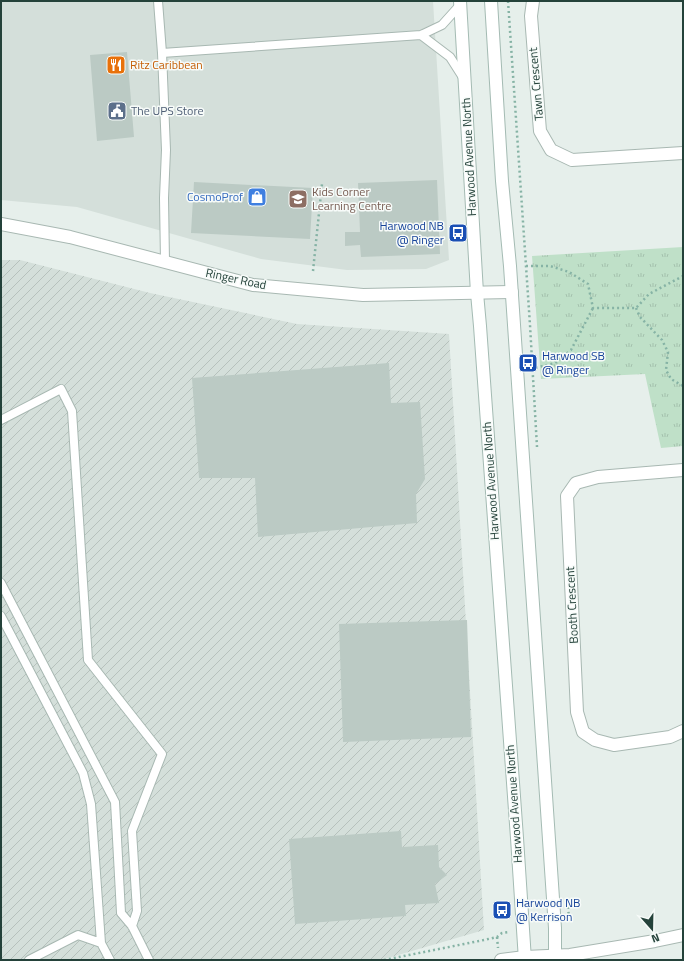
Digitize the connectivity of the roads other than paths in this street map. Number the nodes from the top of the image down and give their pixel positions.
1 (158, 1) edge
2 (491, 1) edge
3 (534, 1) edge
4 (460, 3) edge
5 (422, 35) junction
6 (162, 53) junction
7 (464, 80) junction
8 (683, 153) edge
9 (1, 224) edge
10 (165, 262) junction
11 (512, 292) junction
12 (477, 293) junction
13 (1, 420) edge
14 (683, 470) edge
15 (1, 584) edge
16 (1, 616) edge
17 (683, 731) edge
18 (132, 926) junction
19 (683, 935) edge
20 (101, 943) junction
21 (525, 958) edge
22 (555, 958) edge
23 (29, 960) edge
24 (110, 960) edge
25 (149, 960) edge
26 (501, 960) edge

1 - 6 lane
2 - 11 main road
3 - 8 main road, Tawn Crescent
4 - 5 lane
4 - 7 main road, Harwood Avenue North
5 - 6 lane
5 - 7 lane
6 - 10 lane
7 - 12 main road, Harwood Avenue North
9 - 10 main road, Ringer Road
10 - 12 main road, Ringer Road
11 - 12 main road, Ringer Road
11 - 22 main road
12 - 21 main road, Harwood Avenue North
13 - 18 lane
14 - 17 main road, Booth Crescent
15 - 18 lane
16 - 20 lane
18 - 25 lane
19 - 22 main road
20 - 23 lane
20 - 24 lane
21 - 22 main road
21 - 26 main road

